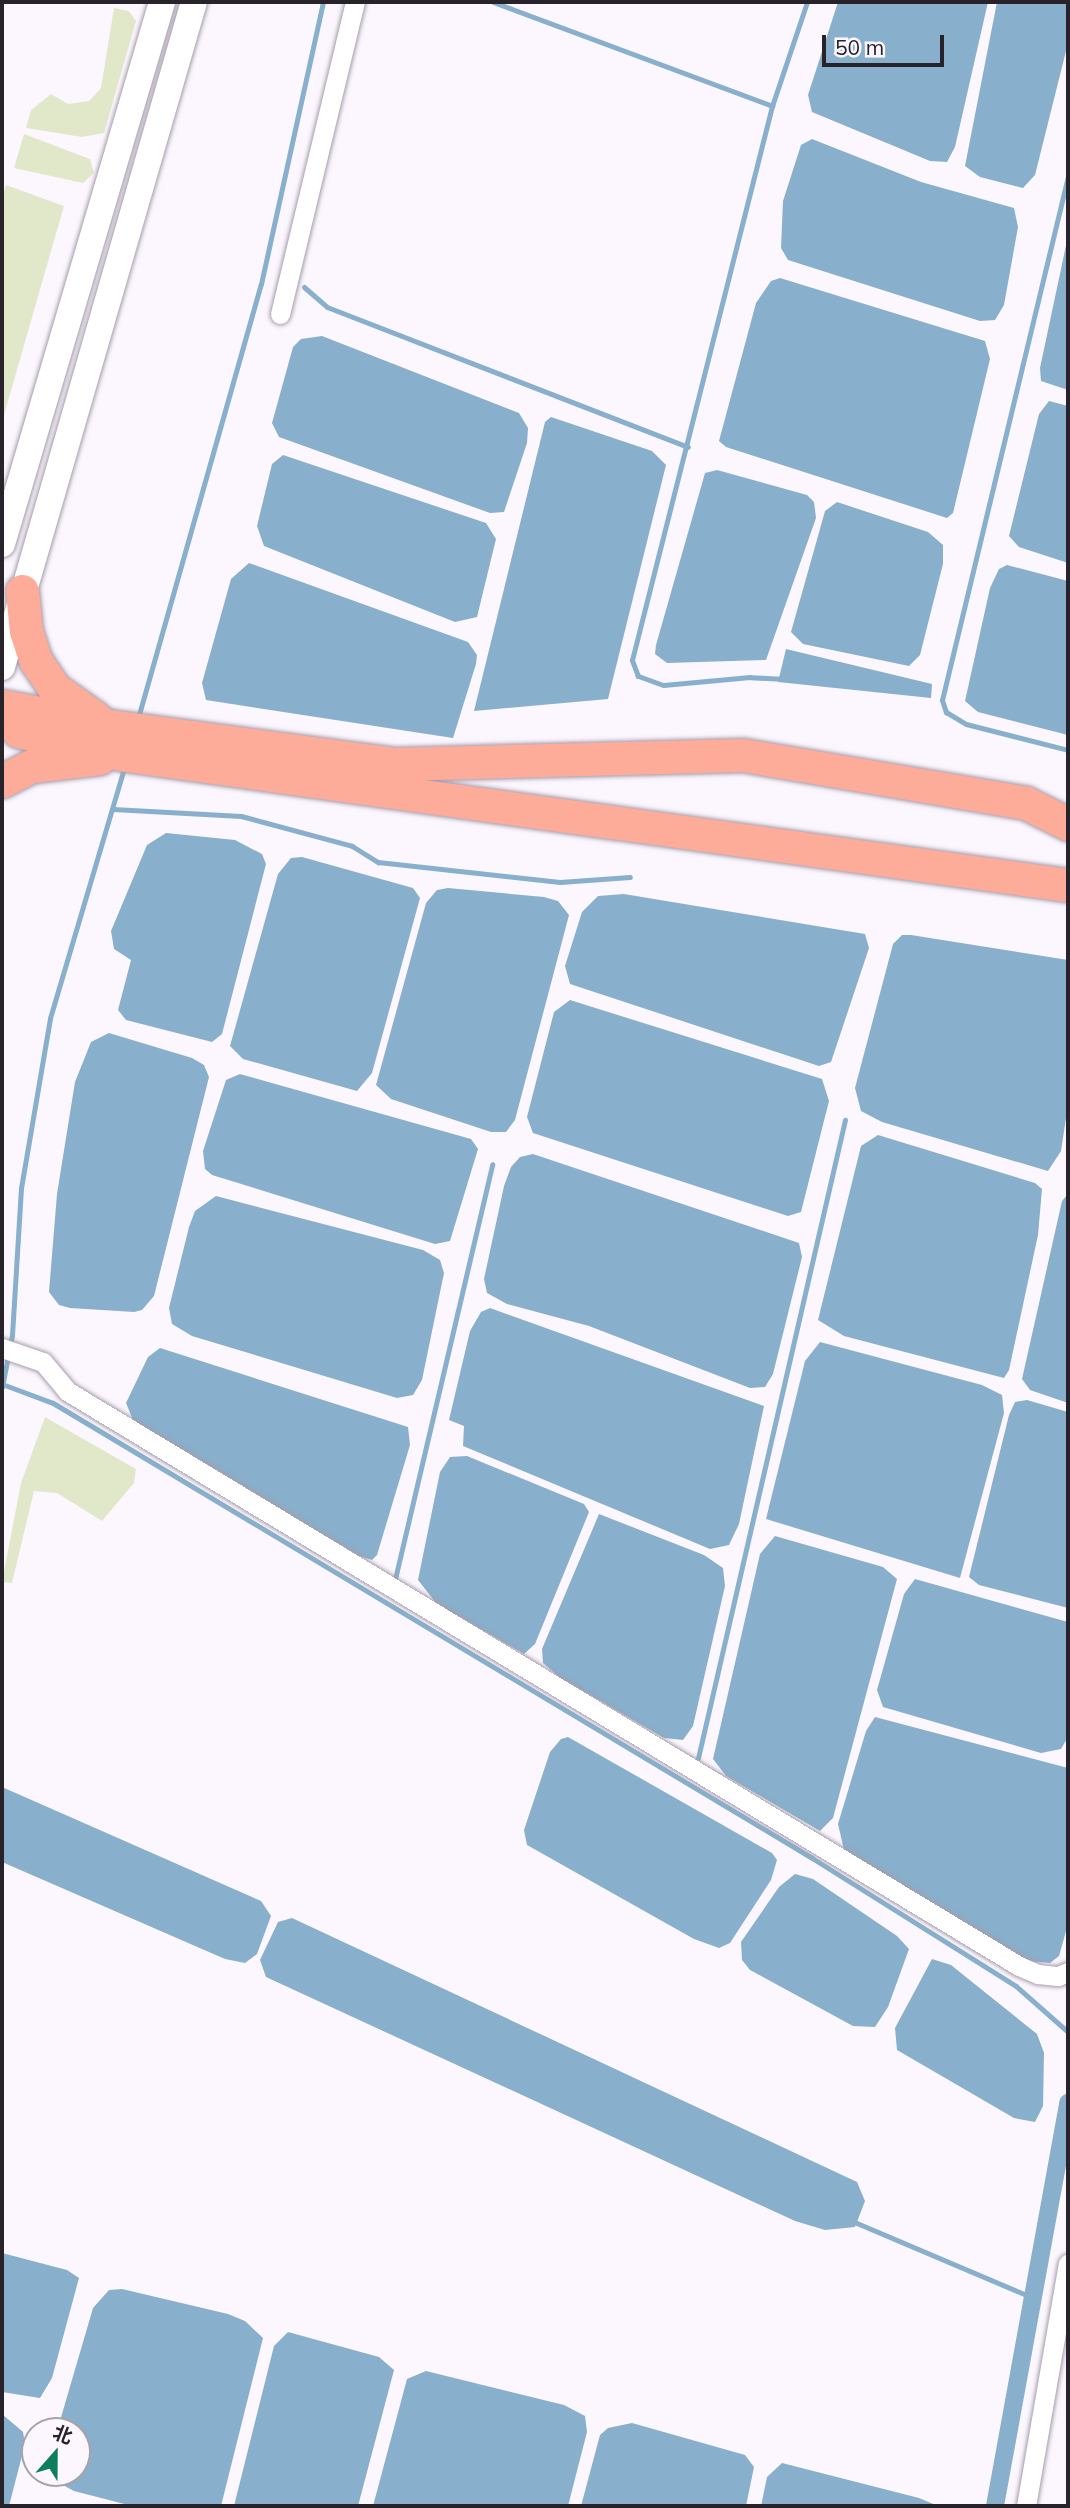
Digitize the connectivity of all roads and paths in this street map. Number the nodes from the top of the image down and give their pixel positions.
1 (162, 2) edge
2 (194, 2) edge
3 (355, 2) edge
4 (281, 314) dead end
5 (6, 515) edge
6 (2, 544) edge
7 (22, 591) junction
8 (2, 667) edge
9 (2, 706) edge
10 (110, 726) junction
11 (2, 727) edge
12 (125, 755) junction
13 (2, 782) edge
14 (1068, 824) edge
15 (1068, 885) edge
16 (2, 1348) edge
17 (1068, 1972) edge
18 (1068, 2264) edge
19 (1026, 2506) edge

1 - 5 main road
2 - 7 main road
3 - 4 street
5 - 6 main road
7 - 8 main road
7 - 10 highway
9 - 10 highway
10 - 14 highway
11 - 12 highway
12 - 13 highway
12 - 15 highway
16 - 17 street
18 - 19 street

